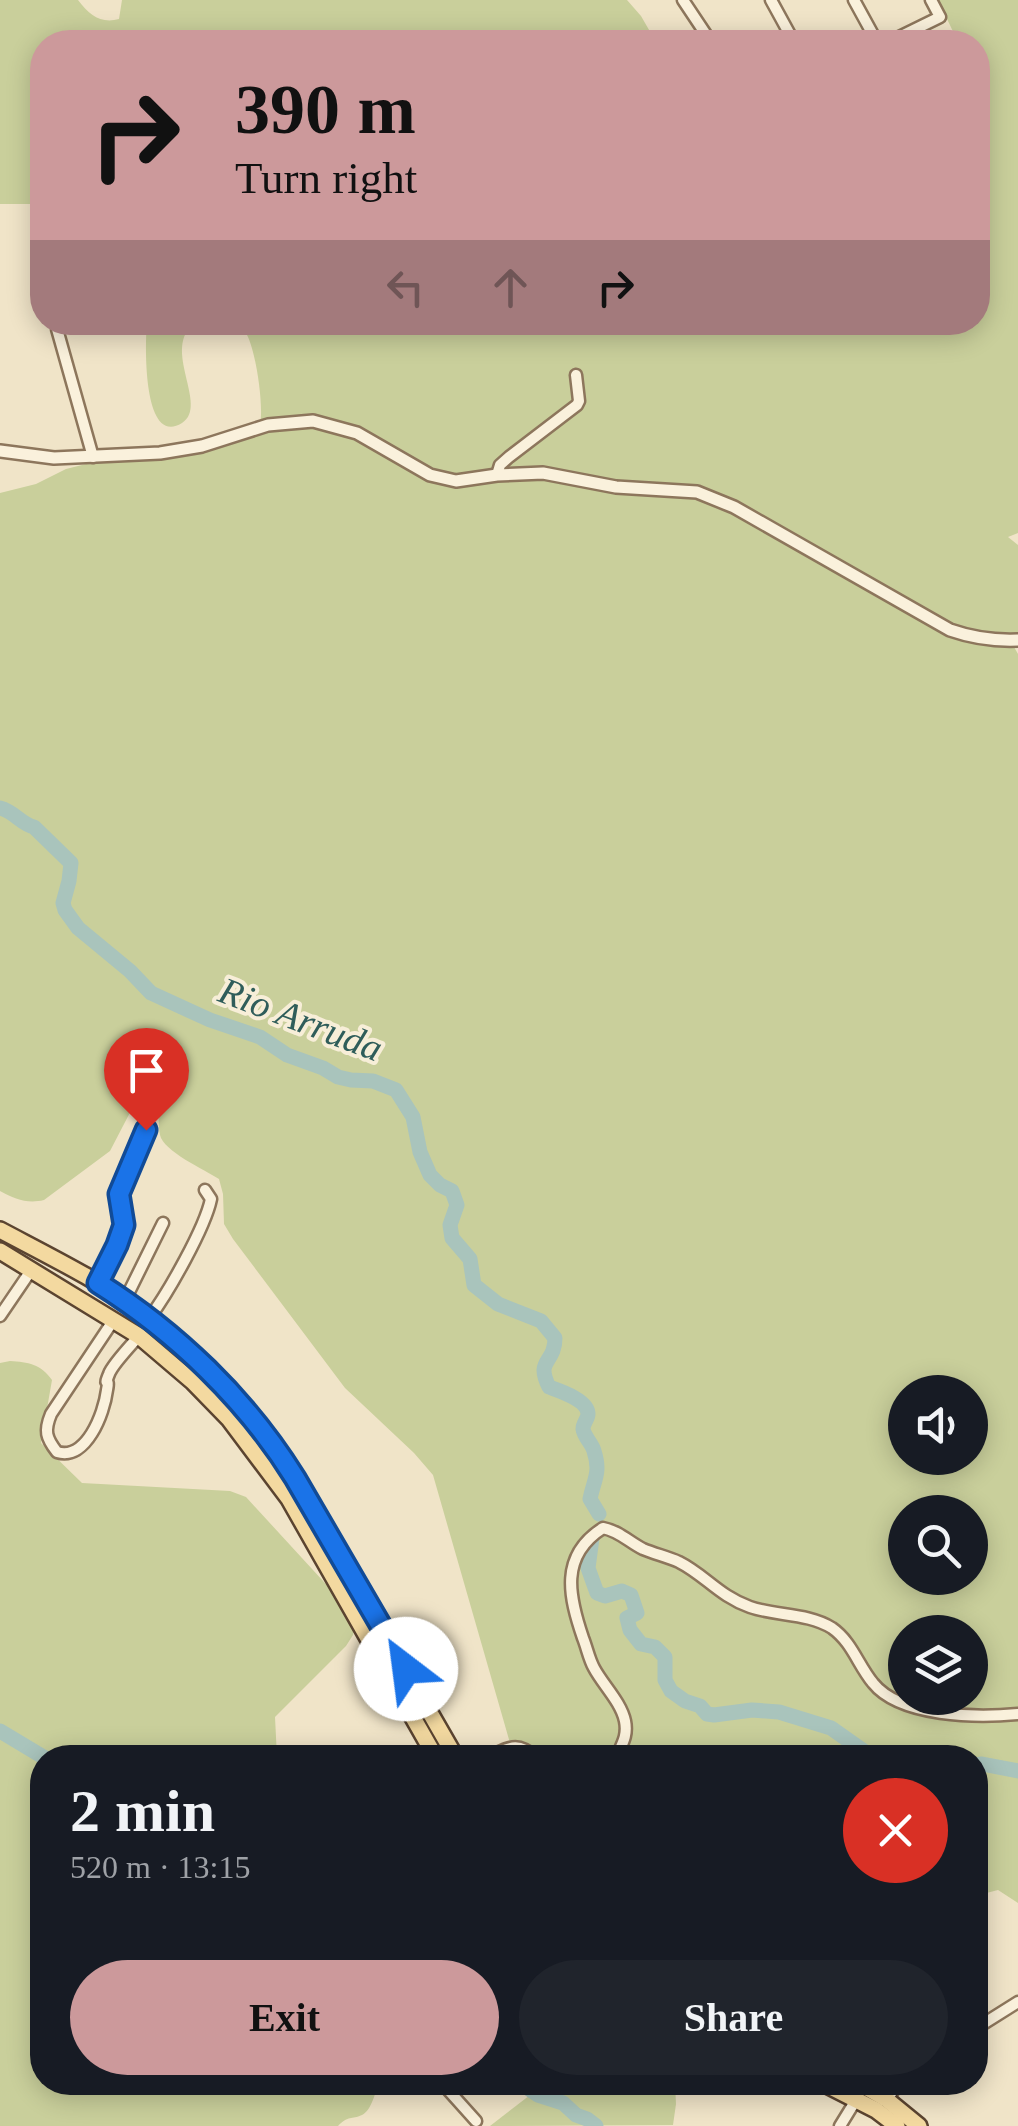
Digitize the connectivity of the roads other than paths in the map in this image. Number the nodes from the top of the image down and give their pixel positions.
1 (683, 0) edge
2 (771, 0) edge
3 (854, 0) edge
4 (932, 0) edge
5 (702, 30) edge
6 (787, 30) edge
7 (870, 30) edge
8 (913, 30) edge
9 (59, 335) edge
10 (576, 375) dead end
11 (0, 452) edge
12 (93, 457) junction
13 (497, 474) junction
14 (1018, 640) edge
15 (146, 1130) dead end
16 (206, 1190) dead end
17 (163, 1223) dead end
18 (0, 1230) edge
19 (0, 1251) edge
20 (32, 1270) junction
21 (98, 1283) junction
22 (125, 1300) junction
23 (0, 1316) edge
24 (150, 1317) junction
25 (112, 1320) junction
26 (138, 1336) junction
27 (1018, 1714) edge
28 (429, 1745) edge
29 (448, 1745) edge
30 (622, 1745) edge
31 (1018, 2002) edge
32 (988, 2020) edge
33 (453, 2095) edge
34 (846, 2095) edge
35 (879, 2095) edge
36 (890, 2095) edge
37 (886, 2099) junction
38 (856, 2100) junction
39 (476, 2121) dead end
40 (840, 2126) edge
41 (898, 2126) edge
42 (919, 2126) edge

1 - 5 street
2 - 6 street
3 - 7 street
4 - 8 street
9 - 12 street
10 - 13 street
11 - 12 street
12 - 13 street
13 - 14 street
15 - 21 street
16 - 24 street
17 - 22 street
18 - 21 main road
19 - 20 main road
20 - 23 street
20 - 25 main road
21 - 22 main road
22 - 24 main road
24 - 29 main road
25 - 26 main road
25 - 26 street
26 - 28 main road
27 - 30 street
31 - 32 street
33 - 39 street
34 - 38 main road
35 - 37 main road
36 - 37 street
37 - 42 main road
38 - 40 street
38 - 41 main road

